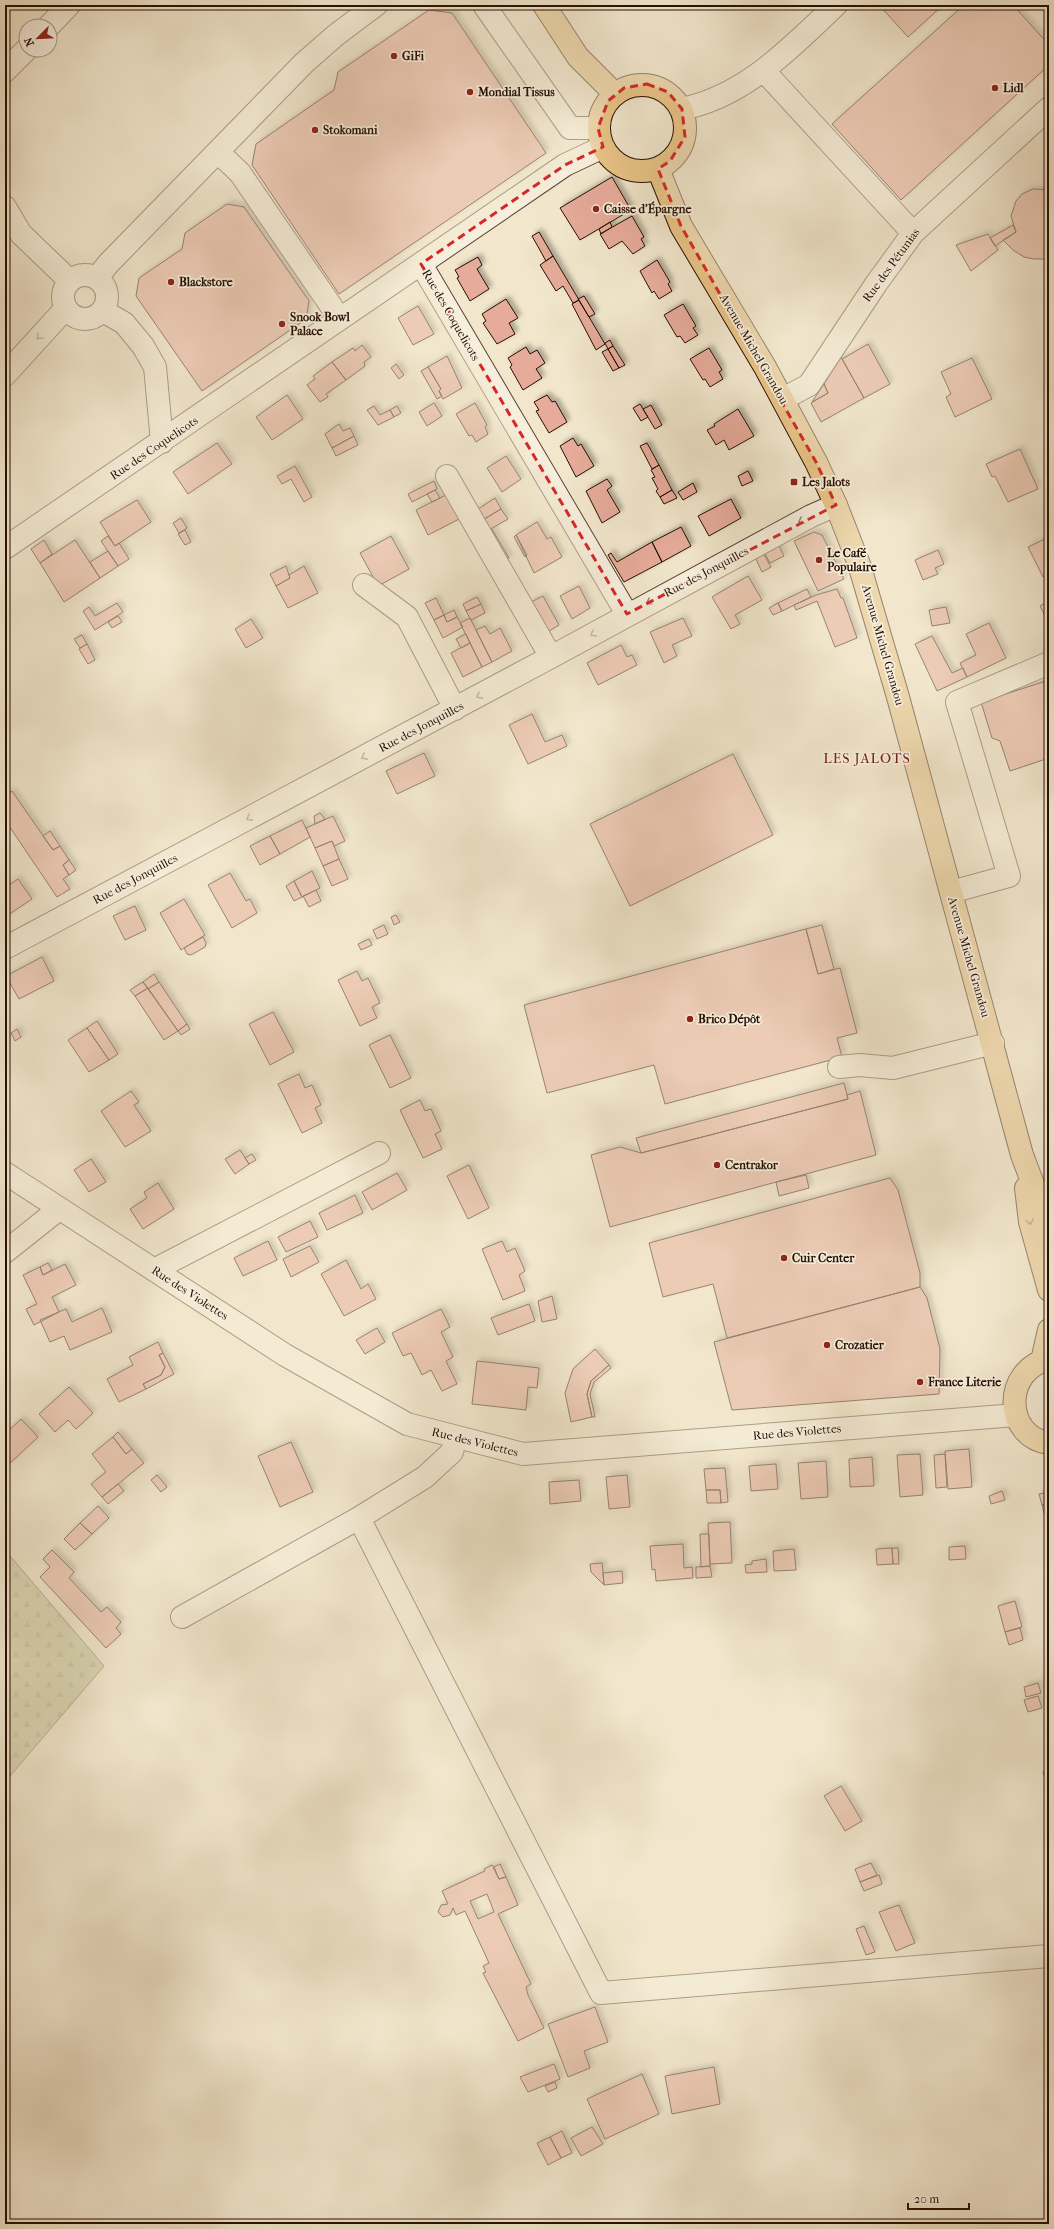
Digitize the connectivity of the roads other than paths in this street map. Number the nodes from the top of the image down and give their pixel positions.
1 (69, 5) edge
2 (376, 5) edge
3 (484, 5) edge
4 (544, 5) edge
5 (836, 5) edge
6 (57, 18) edge
7 (18, 58) edge
8 (764, 71) junction
9 (5, 72) edge
10 (615, 94) junction
11 (1049, 108) edge
12 (682, 109) junction
13 (601, 138) junction
14 (218, 152) junction
15 (658, 169) junction
16 (5, 207) edge
17 (912, 233) junction
18 (421, 264) junction
19 (97, 278) junction
20 (70, 281) junction
21 (66, 308) junction
22 (104, 311) junction
23 (340, 319) junction
24 (5, 374) edge
25 (783, 399) junction
26 (162, 442) junction
27 (447, 476) dead end
28 (836, 505) junction
29 (5, 548) edge
30 (364, 585) dead end
31 (627, 614) junction
32 (551, 657) junction
33 (1049, 663) edge
34 (455, 709) junction
35 (951, 892) junction
36 (5, 948) edge
37 (993, 1043) junction
38 (839, 1067) dead end
39 (379, 1153) dead end
40 (1022, 1155) junction
41 (5, 1173) edge
42 (59, 1209) junction
43 (1048, 1220) edge
44 (5, 1252) edge
45 (154, 1270) junction
46 (1049, 1290) edge
47 (1049, 1330) edge
48 (1045, 1360) edge
49 (1016, 1415) junction
50 (456, 1437) junction
51 (1049, 1443) edge
52 (359, 1518) junction
53 (182, 1617) dead end
54 (1049, 1956) edge

1 - 6 street
2 - 14 street
3 - 13 street
4 - 10 main road
5 - 8 street
7 - 9 street
8 - 12 street
8 - 17 street
10 - 12 main road
10 - 13 main road
11 - 17 street, Rue des Pétunias
12 - 15 main road
13 - 15 main road
13 - 18 street
14 - 19 street
14 - 23 street
15 - 25 main road, Avenue Michel Grandou
16 - 20 street
17 - 25 street, Rue des Pétunias
18 - 23 street, Rue des Coquelicots
18 - 31 street, Rue des Coquelicots
19 - 20 street
19 - 22 street
20 - 21 street
21 - 22 street
21 -> 24 street
22 - 26 street
23 - 26 street, Rue des Coquelicots
25 - 28 main road, Avenue Michel Grandou
26 - 29 street, Rue des Coquelicots
27 - 32 street
28 -> 31 street, Rue des Jonquilles
28 - 35 main road, Avenue Michel Grandou
30 - 34 street
31 -> 32 street, Rue des Jonquilles
32 -> 34 street, Rue des Jonquilles
33 - 35 street
34 -> 36 street, Rue des Jonquilles
35 - 37 main road, Avenue Michel Grandou
37 - 38 street
37 - 40 main road, Avenue Michel Grandou
39 - 45 street
40 - 43 main road, Avenue Michel Grandou
40 -> 46 main road, Avenue Michel Grandou
41 - 42 street, Rue des Violettes
42 - 44 street
42 - 45 street, Rue des Violettes
45 - 50 street, Rue des Violettes
47 - 48 main road
48 - 49 main road
49 - 50 street, Rue des Violettes
49 - 51 main road
50 - 52 street
52 - 53 street
52 - 54 street

